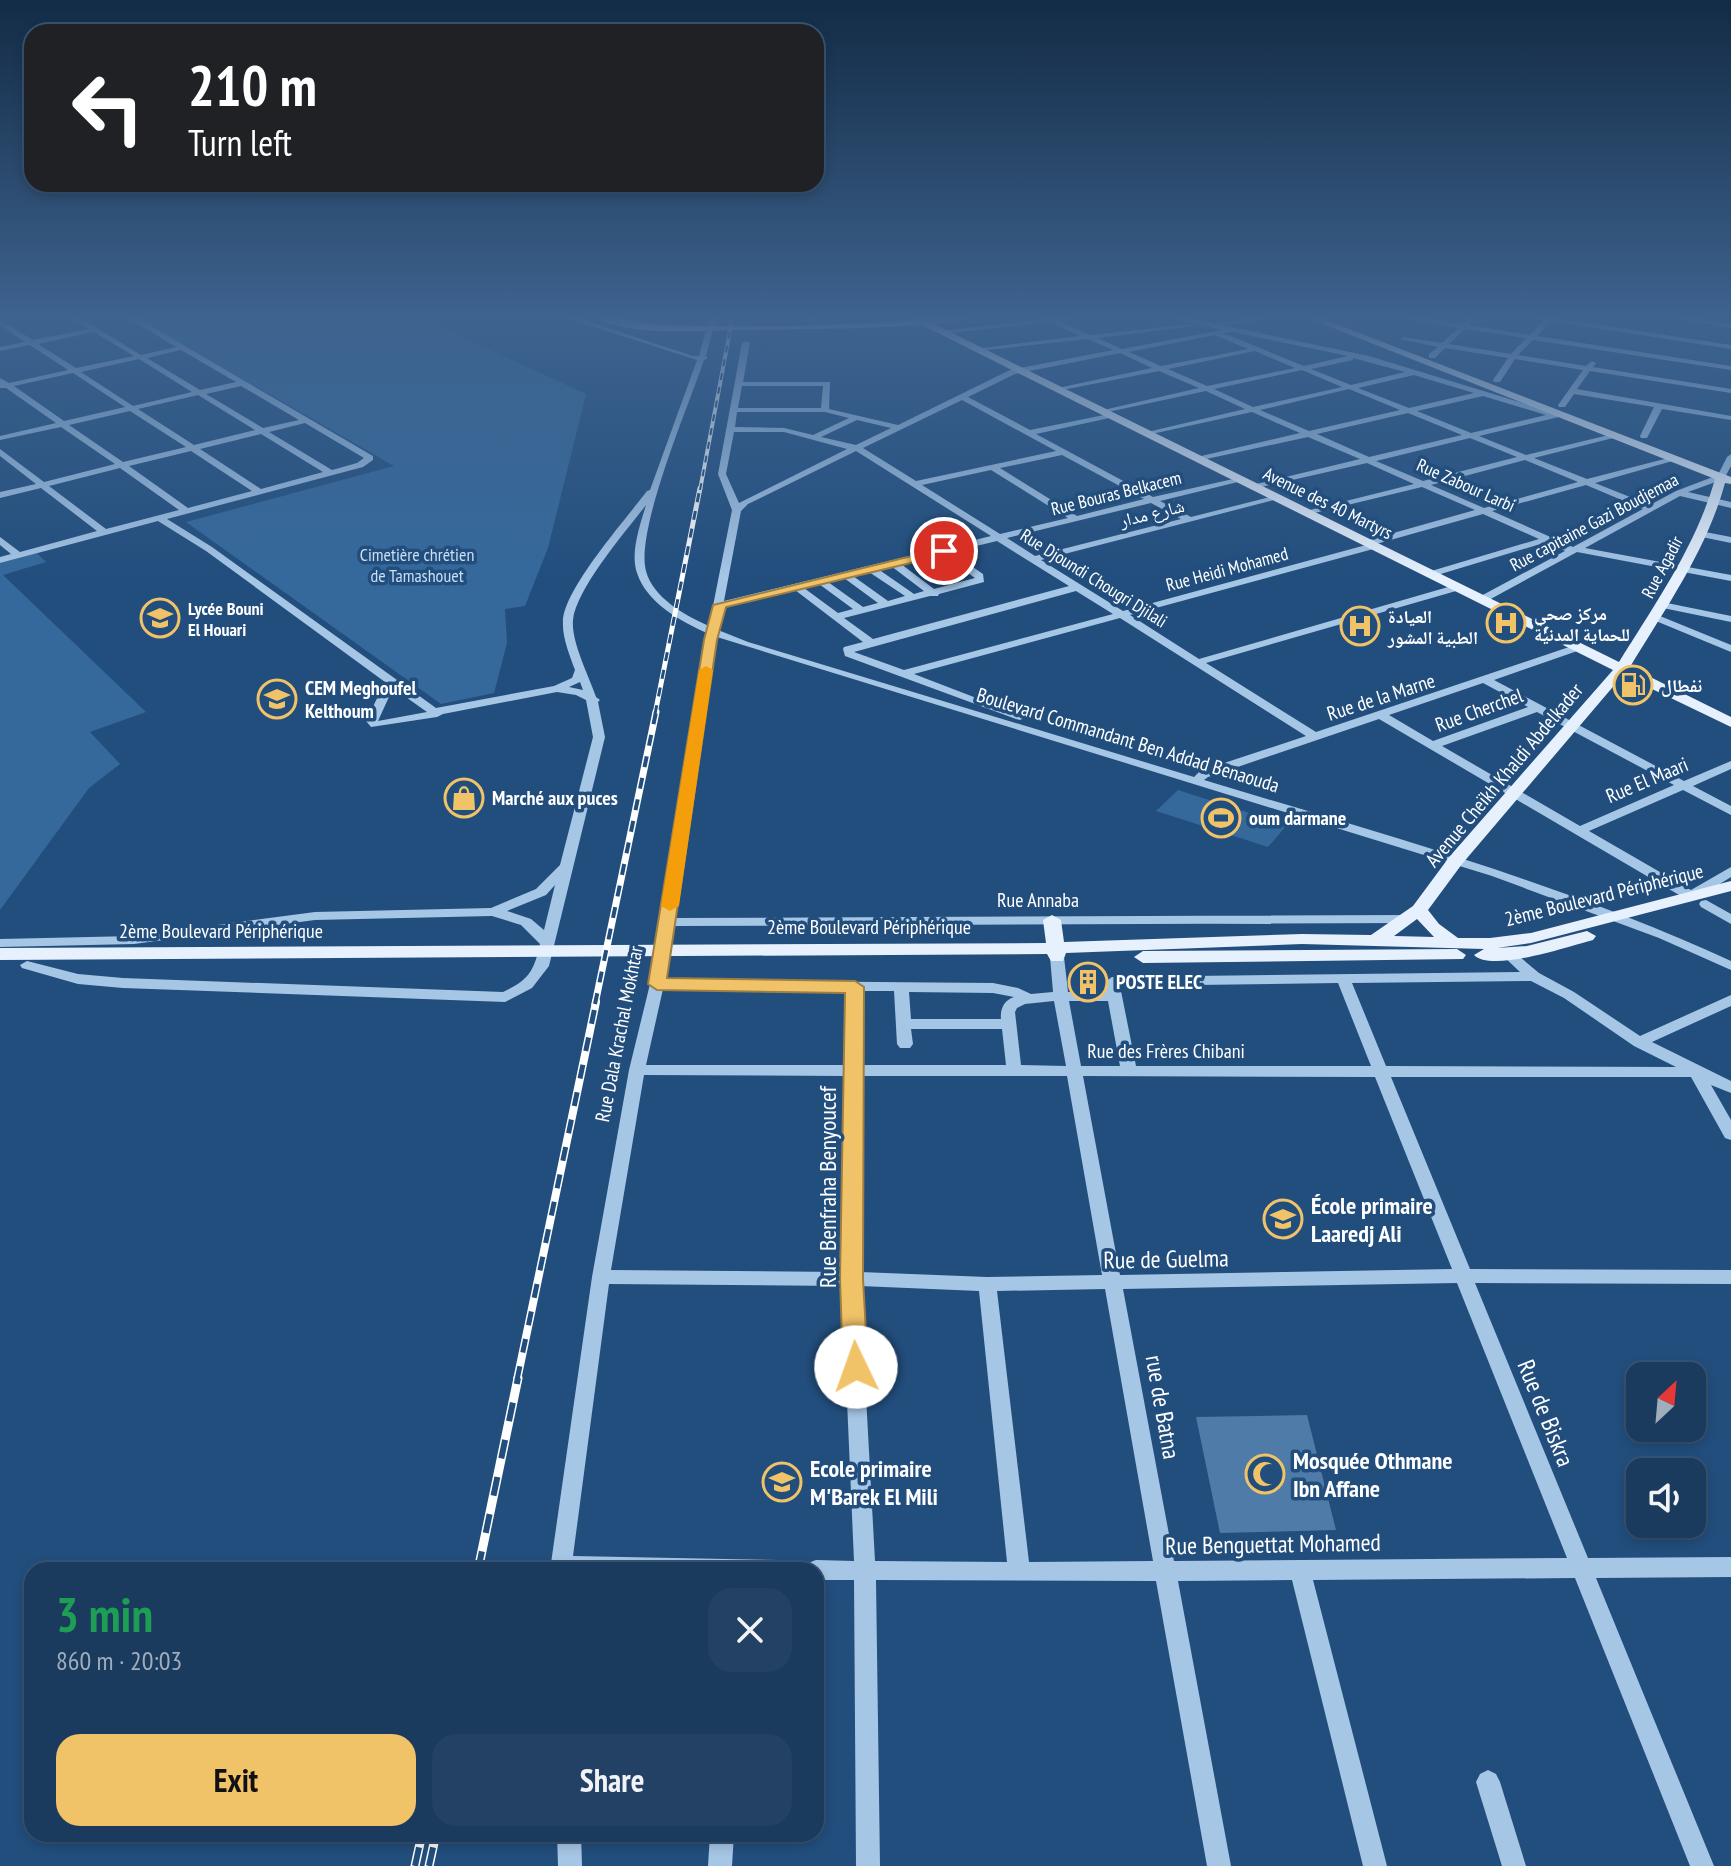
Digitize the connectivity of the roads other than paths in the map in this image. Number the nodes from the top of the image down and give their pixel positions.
1 (29, 402) edge
2 (120, 402) edge
3 (156, 402) edge
4 (213, 402) edge
5 (276, 402) edge
6 (686, 402) edge
7 (735, 402) edge
8 (826, 402) edge
9 (948, 402) edge
10 (971, 402) edge
11 (1084, 402) edge
12 (1151, 402) edge
13 (1239, 402) edge
14 (1285, 402) edge
15 (1387, 402) edge
16 (1447, 402) edge
17 (1514, 402) edge
18 (1542, 402) edge
19 (1546, 402) edge
20 (1566, 402) edge
21 (1637, 402) edge
22 (1659, 406) junction
23 (129, 408) junction
24 (1254, 409) junction
25 (1561, 409) junction
26 (733, 410) junction
27 (786, 410) junction
28 (825, 410) junction
29 (1409, 411) junction
30 (1107, 413) junction
31 (857, 417) junction
32 (1731, 418) edge
33 (307, 420) junction
34 (62, 424) junction
35 (897, 427) junction
36 (730, 429) junction
37 (784, 430) junction
38 (262, 431) junction
39 (1029, 433) junction
40 (1147, 433) junction
41 (1310, 434) junction
42 (1614, 435) junction
43 (1471, 436) junction
44 (1644, 436) junction
45 (0, 438) edge
46 (813, 438) junction
47 (191, 448) junction
48 (854, 448) junction
49 (0, 452) edge
50 (1064, 452) junction
51 (1525, 458) junction
52 (1673, 458) junction
53 (1200, 459) junction
54 (1370, 460) junction
55 (119, 466) junction
56 (994, 468) junction
57 (1728, 470) edge
58 (328, 471) junction
59 (1239, 479) junction
60 (657, 483) junction
61 (1424, 483) junction
62 (1587, 483) junction
63 (915, 484) junction
64 (41, 485) junction
65 (1255, 487) junction
66 (257, 490) junction
67 (1679, 493) junction
68 (0, 495) edge
69 (1278, 498) junction
70 (1154, 500) junction
71 (1714, 502) junction
72 (1731, 505) edge
73 (1650, 508) junction
74 (184, 509) junction
75 (737, 510) junction
76 (1485, 510) junction
77 (1309, 513) junction
78 (160, 518) junction
79 (1076, 519) junction
80 (1189, 520) junction
81 (101, 530) junction
82 (1700, 534) junction
83 (1000, 538) junction
84 (1548, 539) junction
85 (0, 540) edge
86 (1731, 540) edge
87 (1371, 544) junction
88 (1575, 550) junction
89 (944, 551) junction
90 (0, 553) edge
91 (15, 553) junction
92 (1034, 559) junction
93 (0, 560) edge
94 (893, 563) junction
95 (871, 569) junction
96 (1683, 569) junction
97 (1431, 574) junction
98 (846, 575) junction
99 (1731, 578) edge
100 (821, 581) junction
101 (797, 587) junction
102 (1078, 587) junction
103 (1459, 587) junction
104 (934, 594) junction
105 (914, 598) junction
106 (1483, 599) junction
107 (720, 605) junction
108 (887, 605) junction
109 (862, 611) junction
110 (1659, 611) junction
111 (1122, 614) junction
112 (836, 617) junction
113 (1731, 619) edge
114 (871, 643) junction
115 (1579, 647) junction
116 (1731, 649) edge
117 (1196, 663) junction
118 (1622, 668) junction
119 (581, 670) junction
120 (903, 674) junction
121 (1486, 680) junction
122 (390, 682) junction
123 (557, 689) junction
124 (594, 700) junction
125 (1537, 708) junction
126 (443, 712) junction
127 (1381, 715) junction
128 (1020, 717) dead end
129 (1731, 723) edge
130 (1569, 726) junction
131 (1316, 737) junction
132 (1432, 745) junction
133 (1731, 765) edge
134 (1195, 782) junction
135 (1684, 786) junction
136 (1513, 794) junction
137 (1731, 811) edge
138 (1578, 831) junction
139 (1456, 860) junction
140 (565, 868) junction
141 (1731, 871) edge
142 (1731, 886) edge
143 (1731, 898) edge
144 (1698, 900) junction
145 (493, 912) junction
146 (1414, 915) junction
147 (1629, 919) junction
148 (1052, 920) junction
149 (1731, 920) edge
150 (667, 922) junction
151 (1376, 940) junction
152 (0, 943) edge
153 (1455, 943) junction
154 (548, 944) junction
155 (1056, 953) junction
156 (0, 954) edge
157 (1509, 955) junction
158 (503, 956) junction
159 (1731, 963) edge
160 (0, 965) edge
161 (27, 965) junction
162 (1534, 976) junction
163 (1343, 978) junction
164 (657, 984) junction
165 (855, 987) junction
166 (901, 988) junction
167 (1113, 996) junction
168 (1061, 998) junction
169 (1031, 999) junction
170 (1731, 1000) edge
171 (905, 1024) junction
172 (1009, 1024) junction
173 (1639, 1042) junction
174 (905, 1044) dead end
175 (637, 1070) junction
176 (1129, 1071) junction
177 (1379, 1071) junction
178 (853, 1072) junction
179 (1014, 1072) junction
180 (1075, 1072) junction
181 (1696, 1072) junction
182 (1731, 1088) edge
183 (1731, 1134) edge
184 (1463, 1276) junction
185 (601, 1277) junction
186 (1731, 1277) edge
187 (851, 1279) junction
188 (987, 1284) junction
189 (1114, 1284) junction
190 (562, 1562) edge
191 (1581, 1566) junction
192 (1731, 1567) edge
193 (824, 1570) edge
194 (1300, 1570) junction
195 (865, 1571) junction
196 (1166, 1571) junction
197 (1019, 1572) junction
198 (1488, 1782) dead end
199 (569, 1842) edge
200 (722, 1842) edge
201 (570, 1866) edge
202 (720, 1866) edge
203 (868, 1866) edge
204 (1219, 1866) edge
205 (1375, 1866) edge
206 (1514, 1866) edge
207 (1702, 1866) edge

1 - 34 street
2 - 23 street
3 - 23 street
4 - 38 street
5 - 33 street
6 - 60 street
7 - 26 street
8 - 28 street
9 - 35 street
10 - 39 street
11 - 30 main road, Avenue des 40 Martyrs
12 - 30 street
13 - 24 street, Rue Zabour Larbi
14 - 24 street
15 - 29 street
16 - 29 street
17 - 25 street
18 - 25 main road
19 - 25 main road
20 - 25 street
21 - 22 street
22 - 32 street
22 - 44 street
23 - 34 street
23 - 47 street
24 - 40 street
24 - 41 street, Rue Zabour Larbi
25 - 42 main road
25 - 43 street
25 - 44 main road
26 - 27 street
26 - 36 street
27 - 28 street
27 - 37 street
28 - 31 street
29 - 41 street
29 - 43 street
30 - 39 street
30 - 40 main road, Avenue des 40 Martyrs
31 - 35 street
31 - 46 street
33 - 38 street
33 - 58 street
34 - 45 street
34 - 55 street
35 - 48 street
36 - 37 street, Rue Djoundi Chougri Djilali
36 - 75 street
37 - 46 street, Rue Djoundi Chougri Djilali
38 - 47 street
38 - 58 street
39 - 50 street
40 - 53 main road, Avenue des 40 Martyrs
41 - 53 street
41 - 54 street, Rue Zabour Larbi
42 - 51 street
42 - 52 main road
43 - 51 street
43 - 54 street
44 - 57 main road
46 - 48 street, Rue Djoundi Chougri Djilali
47 - 55 street
47 - 66 street
48 - 63 street, Rue Djoundi Chougri Djilali
48 - 75 street
49 - 64 street
50 - 56 street
50 - 70 street
51 - 61 street
51 - 62 street
52 - 57 main road
52 - 62 street, Rue Heidi Mohamed
53 - 59 main road, Avenue des 40 Martyrs
54 - 61 street, Rue Zabour Larbi
54 - 65 street
55 - 64 street
55 - 74 street
56 - 63 street
56 - 79 street
57 - 67 street, Rue capitaine Gazi Boudjemaa
57 - 71 main road, Rue Agadir
58 - 66 street
59 - 65 main road, Avenue des 40 Martyrs
59 - 70 street, Rue Bouras Belkacem
60 - 119 street
60 - 134 street, Boulevard Commandant Ben Addad Benaouda
61 - 76 street, Rue Zabour Larbi
61 - 77 street
62 - 73 street
62 - 76 street, Rue Heidi Mohamed
63 - 83 street, Rue Djoundi Chougri Djilali
64 - 68 street
64 - 81 street
65 - 69 main road, Avenue des 40 Martyrs
66 - 74 street
67 - 71 street
67 - 73 street, Rue capitaine Gazi Boudjemaa
69 - 77 main road, Avenue des 40 Martyrs
69 - 80 street, شارع مدار
70 - 79 street, Rue Bouras Belkacem
70 - 80 street
71 - 72 street
71 - 82 main road, Rue Agadir
73 - 88 street, Rue capitaine Gazi Boudjemaa
74 - 78 street
74 - 81 street
75 - 107 street, Rue Dala Krachal Mokhtar
76 - 84 street, Rue Zabour Larbi
76 - 87 street, Rue Heidi Mohamed
77 - 87 main road, Avenue des 40 Martyrs
78 - 81 street
78 - 122 street
79 - 83 street, Rue Bouras Belkacem
80 - 92 street, شارع مدار
81 - 91 street
82 - 86 street
82 - 96 main road, Rue Agadir
83 - 89 street, Rue Bouras Belkacem
83 - 92 street, Rue Djoundi Chougri Djilali
84 - 88 street, Rue Zabour Larbi
84 - 97 street
85 - 91 street
87 - 97 main road, Avenue des 40 Martyrs
87 - 111 street, Rue Heidi Mohamed
88 - 96 street, Rue Zabour Larbi
88 - 106 street, Rue capitaine Gazi Boudjemaa
89 - 94 street, Rue Bouras Belkacem
89 - 104 street
90 - 91 street
91 - 93 street
92 - 102 street, Rue Djoundi Chougri Djilali
94 - 95 street, Rue Bouras Belkacem
94 - 104 street
95 - 98 street, Rue Bouras Belkacem
95 - 105 street
96 - 99 street, Rue Zabour Larbi
96 - 110 main road, Rue Agadir
97 - 103 main road, Avenue des 40 Martyrs
98 - 100 street, Rue Bouras Belkacem
98 - 108 street
100 - 101 street, Rue Bouras Belkacem
100 - 109 street
101 - 107 street, Rue Bouras Belkacem
101 - 112 street
102 - 111 street, Rue Djoundi Chougri Djilali
102 - 114 street
103 - 106 main road, Avenue des 40 Martyrs
103 - 117 street
104 - 105 street
105 - 108 street
106 - 115 main road, Avenue des 40 Martyrs
107 - 150 street, Rue Dala Krachal Mokhtar
108 - 109 street
109 - 112 street
110 - 113 street
110 - 116 street
110 - 118 main road, Rue Agadir
111 - 117 street, Rue Djoundi Chougri Djilali
111 - 120 street, Rue Heidi Mohamed
112 - 114 street
114 - 120 street
115 - 118 main road, Avenue des 40 Martyrs
115 - 121 street, Rue de la Marne
117 - 131 street, Rue Djoundi Chougri Djilali
118 - 129 main road, Avenue des 40 Martyrs
118 - 130 main road, Avenue Cheïkh Khaldi Abdelkader
119 - 123 street
119 - 124 street
120 - 128 street
121 - 125 street
121 - 127 street, Rue de la Marne
122 - 126 street
122 - 126 street
123 - 124 street
123 - 126 street
124 - 140 street
125 - 130 street
125 - 132 street, Rue Cherchel
127 - 131 street, Rue de la Marne
127 - 132 street
130 - 135 street
130 - 136 main road, Avenue Cheïkh Khaldi Abdelkader
131 - 134 street, Rue de la Marne
132 - 136 street
133 - 135 street, Rue El Maari
134 - 139 street, Boulevard Commandant Ben Addad Benaouda
135 - 137 street
135 - 138 street, Rue El Maari
136 - 138 street
136 - 139 main road, Avenue Cheïkh Khaldi Abdelkader
138 - 144 street
139 - 146 main road, Avenue Cheïkh Khaldi Abdelkader
139 - 147 street, Boulevard Commandant Ben Addad Benaouda
140 - 145 street
140 - 154 street
141 - 144 street
142 - 144 main road, 2ème Boulevard Périphérique
143 - 144 main road, 2ème Boulevard Périphérique
144 - 147 main road, 2ème Boulevard Périphérique
144 - 149 street
145 - 152 street
145 - 154 street
146 - 148 street, Rue Annaba
146 - 151 main road
146 - 153 main road
147 - 153 main road, 2ème Boulevard Périphérique
147 - 157 main road, 2ème Boulevard Périphérique
147 - 159 street, Boulevard Commandant Ben Addad Benaouda
148 - 150 street, Rue Annaba
148 - 155 main road
150 - 164 street, Rue Dala Krachal Mokhtar
151 - 153 main road, 2ème Boulevard Périphérique
151 - 155 main road, 2ème Boulevard Périphérique
154 - 161 street
155 - 157 main road, 2ème Boulevard Périphérique
155 - 158 main road, 2ème Boulevard Périphérique
155 - 168 street, rue de Batna
156 - 158 main road, 2ème Boulevard Périphérique
157 - 162 street
158 - 161 main road, 2ème Boulevard Périphérique
160 - 161 main road, 2ème Boulevard Périphérique
162 - 163 street
162 - 173 street
163 - 167 street
163 - 177 street, Rue de Biskra
164 - 165 street
164 - 175 street, Rue Dala Krachal Mokhtar
165 - 166 street
165 - 178 street, Rue Benfraha Benyoucef
166 - 169 street
166 - 171 street
167 - 168 street
167 - 176 street
168 - 169 street
168 - 180 street, rue de Batna
169 - 172 street
170 - 173 street
171 - 172 street
171 - 174 street
172 - 179 street
173 - 181 street
175 - 178 street, Rue des Frères Chibani
175 - 185 street, Rue Dala Krachal Mokhtar
176 - 177 street, Rue des Frères Chibani
176 - 180 street, Rue des Frères Chibani
177 - 181 street, Rue des Frères Chibani
177 - 184 street, Rue de Biskra
178 - 179 street, Rue des Frères Chibani
178 - 187 street, Rue Benfraha Benyoucef
179 - 180 street, Rue des Frères Chibani
180 - 189 street, rue de Batna
181 - 182 street
181 - 183 street
184 - 186 street, Rue de Guelma
184 - 189 street, Rue de Guelma
184 - 191 street, Rue de Biskra
185 - 187 street, Rue de Guelma
185 - 190 street, Rue Dala Krachal Mokhtar
187 - 188 street, Rue de Guelma
187 - 195 street, Rue Benfraha Benyoucef
188 - 189 street, Rue de Guelma
188 - 197 street
189 - 196 street, rue de Batna
191 - 192 street, Rue Benguettat Mohamed
191 - 194 street, Rue Benguettat Mohamed
191 - 207 street, Rue de Biskra
193 - 195 street, Rue Benguettat Mohamed
194 - 196 street, Rue Benguettat Mohamed
194 - 205 street
195 - 197 street, Rue Benguettat Mohamed
195 - 203 street, Rue Benfraha Benyoucef
196 - 197 street, Rue Benguettat Mohamed
196 - 204 street, rue de Batna
198 - 206 street
199 - 201 street
200 - 202 street

